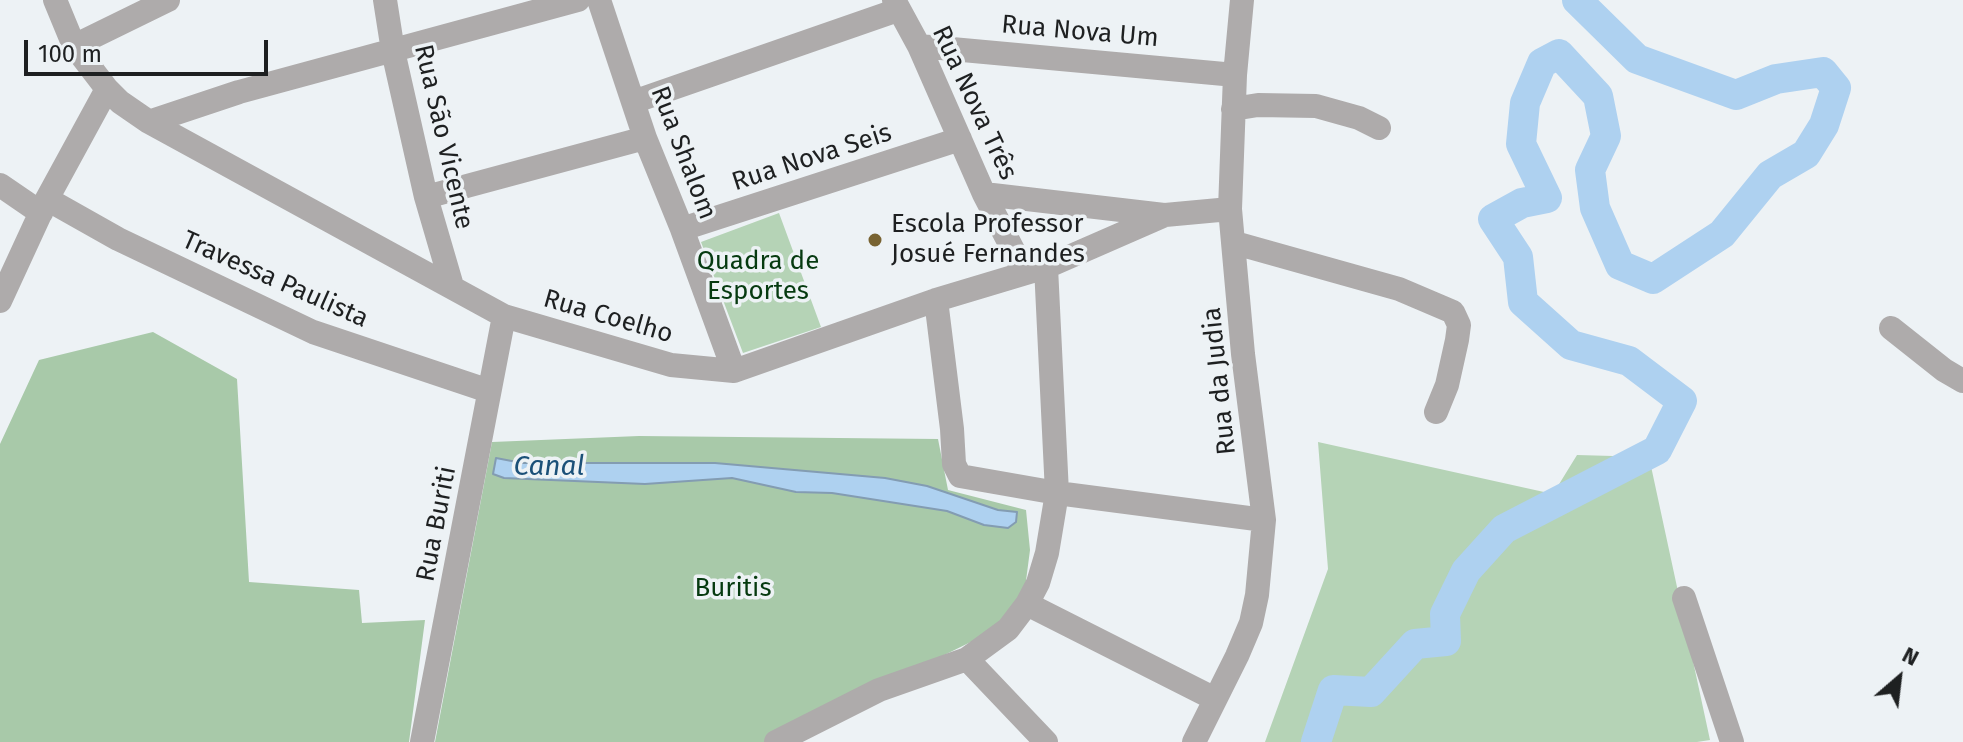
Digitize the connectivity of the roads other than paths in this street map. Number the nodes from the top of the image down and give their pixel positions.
1 (55, 0) edge
2 (168, 0) edge
3 (385, 0) edge
4 (578, 0) edge
5 (599, 0) edge
6 (1242, 0) edge
7 (896, 5) edge
8 (74, 46) junction
9 (919, 46) junction
10 (393, 51) junction
11 (1235, 75) junction
12 (107, 89) junction
13 (633, 102) junction
14 (1233, 109) junction
15 (149, 122) junction
16 (1379, 128) dead end
17 (645, 138) junction
18 (960, 139) junction
19 (0, 185) edge
20 (984, 194) junction
21 (426, 197) junction
22 (44, 206) junction
23 (1230, 209) junction
24 (1165, 215) junction
25 (682, 229) junction
26 (1235, 243) junction
27 (1036, 270) junction
28 (7, 271) edge
29 (452, 286) junction
30 (936, 300) junction
31 (0, 301) edge
32 (504, 316) junction
33 (1891, 328) dead end
34 (734, 371) junction
35 (1963, 381) edge
36 (489, 391) junction
37 (1436, 412) dead end
38 (1057, 493) junction
39 (1264, 520) junction
40 (1684, 598) dead end
41 (1027, 604) junction
42 (967, 659) junction
43 (1215, 699) junction
44 (821, 732) edge
45 (422, 742) edge
46 (776, 742) edge
47 (1046, 742) edge
48 (1194, 742) edge
49 (1732, 742) edge

1 - 8 street, Rua Coelho
2 - 8 street
3 - 10 street, Rua São Vicente
4 - 10 street
5 - 13 street, Rua Shalom
6 - 11 street, Rua da Judia
7 - 9 street, Rua Nova Três
7 - 13 street
8 - 12 street, Rua Coelho
9 - 11 street, Rua Nova Um
9 - 18 street, Rua Nova Três
10 - 15 street
10 - 21 street, Rua São Vicente
11 - 14 street, Rua da Judia
12 - 15 street, Rua Coelho
12 - 22 street
13 - 17 street, Rua Shalom
14 - 16 street
14 - 23 street, Rua da Judia
15 - 29 street, Rua Coelho
17 - 21 street
17 - 25 street, Rua Shalom
18 - 20 street, Rua Nova Três
18 - 25 street, Rua Nova Seis
19 - 22 street, Travessa Paulista
20 - 24 street
20 - 27 street, Rua Nova Três
21 - 29 street, Rua São Vicente
22 - 28 street
22 - 36 street, Travessa Paulista
23 - 24 street, Rua Coelho
23 - 26 street, Rua da Judia
24 - 27 street, Rua Coelho
25 - 34 street, Rua Shalom
26 - 37 street
26 - 39 street, Rua da Judia
27 - 30 street, Rua Coelho
27 - 38 street
28 - 31 street
29 - 32 street, Rua Coelho
30 - 34 street, Rua Coelho
30 - 38 street
32 - 34 street, Rua Coelho
32 - 36 street, Rua Buriti
33 - 35 street
36 - 45 street, Rua Buriti
38 - 39 street
38 - 41 street
39 - 43 street, Rua da Judia
40 - 49 street
41 - 42 street
41 - 43 street
42 - 44 street
42 - 47 street
43 - 48 street, Rua da Judia
44 - 46 street

